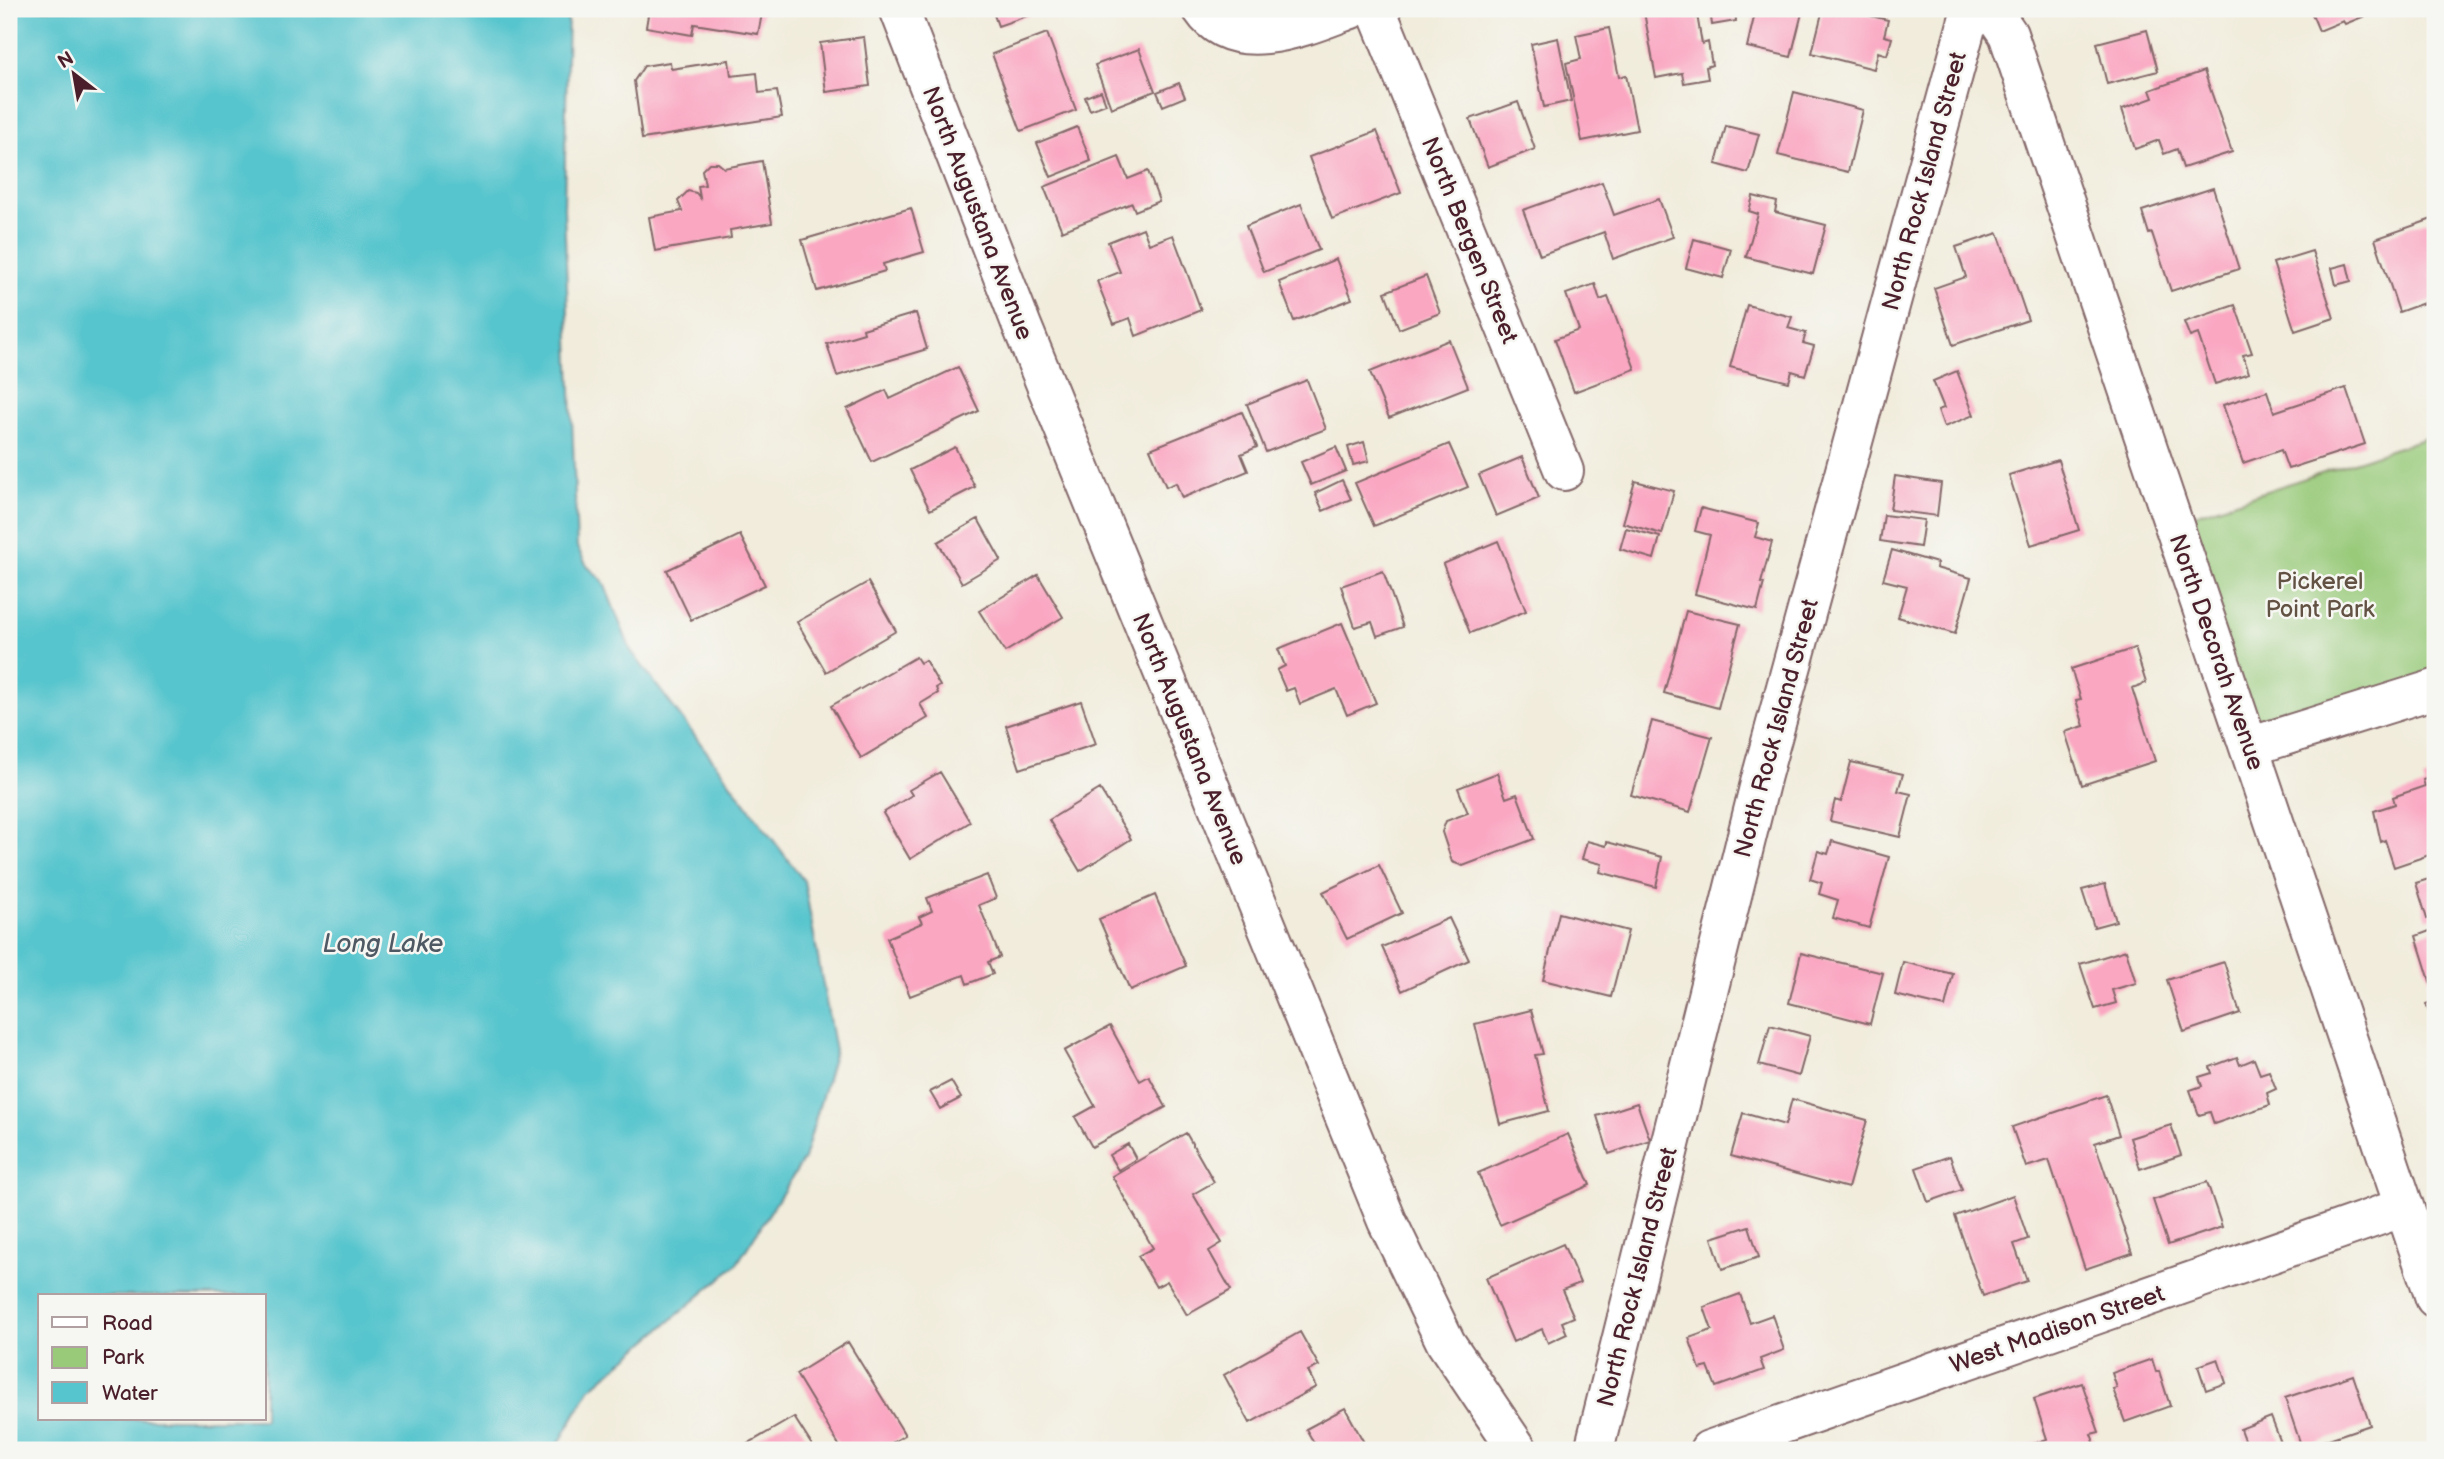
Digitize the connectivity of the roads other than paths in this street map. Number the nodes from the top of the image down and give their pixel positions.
1 (899, 9) edge
2 (1351, 9) edge
3 (1376, 9) edge
4 (1971, 9) edge
5 (1991, 9) edge
6 (1214, 20) edge
7 (1564, 471) dead end
8 (2435, 689) edge
9 (2249, 747) junction
10 (2404, 1207) junction
11 (2435, 1298) edge
12 (1518, 1450) edge
13 (1594, 1450) edge
14 (1709, 1450) edge

1 - 12 street, North Augustana Avenue
2 - 6 street
3 - 7 street, North Bergen Street
4 - 13 street, North Rock Island Street
5 - 9 street, North Decorah Avenue
8 - 9 street
9 - 10 street, North Decorah Avenue
10 - 11 street, North Decorah Avenue
10 - 14 street, West Madison Street

